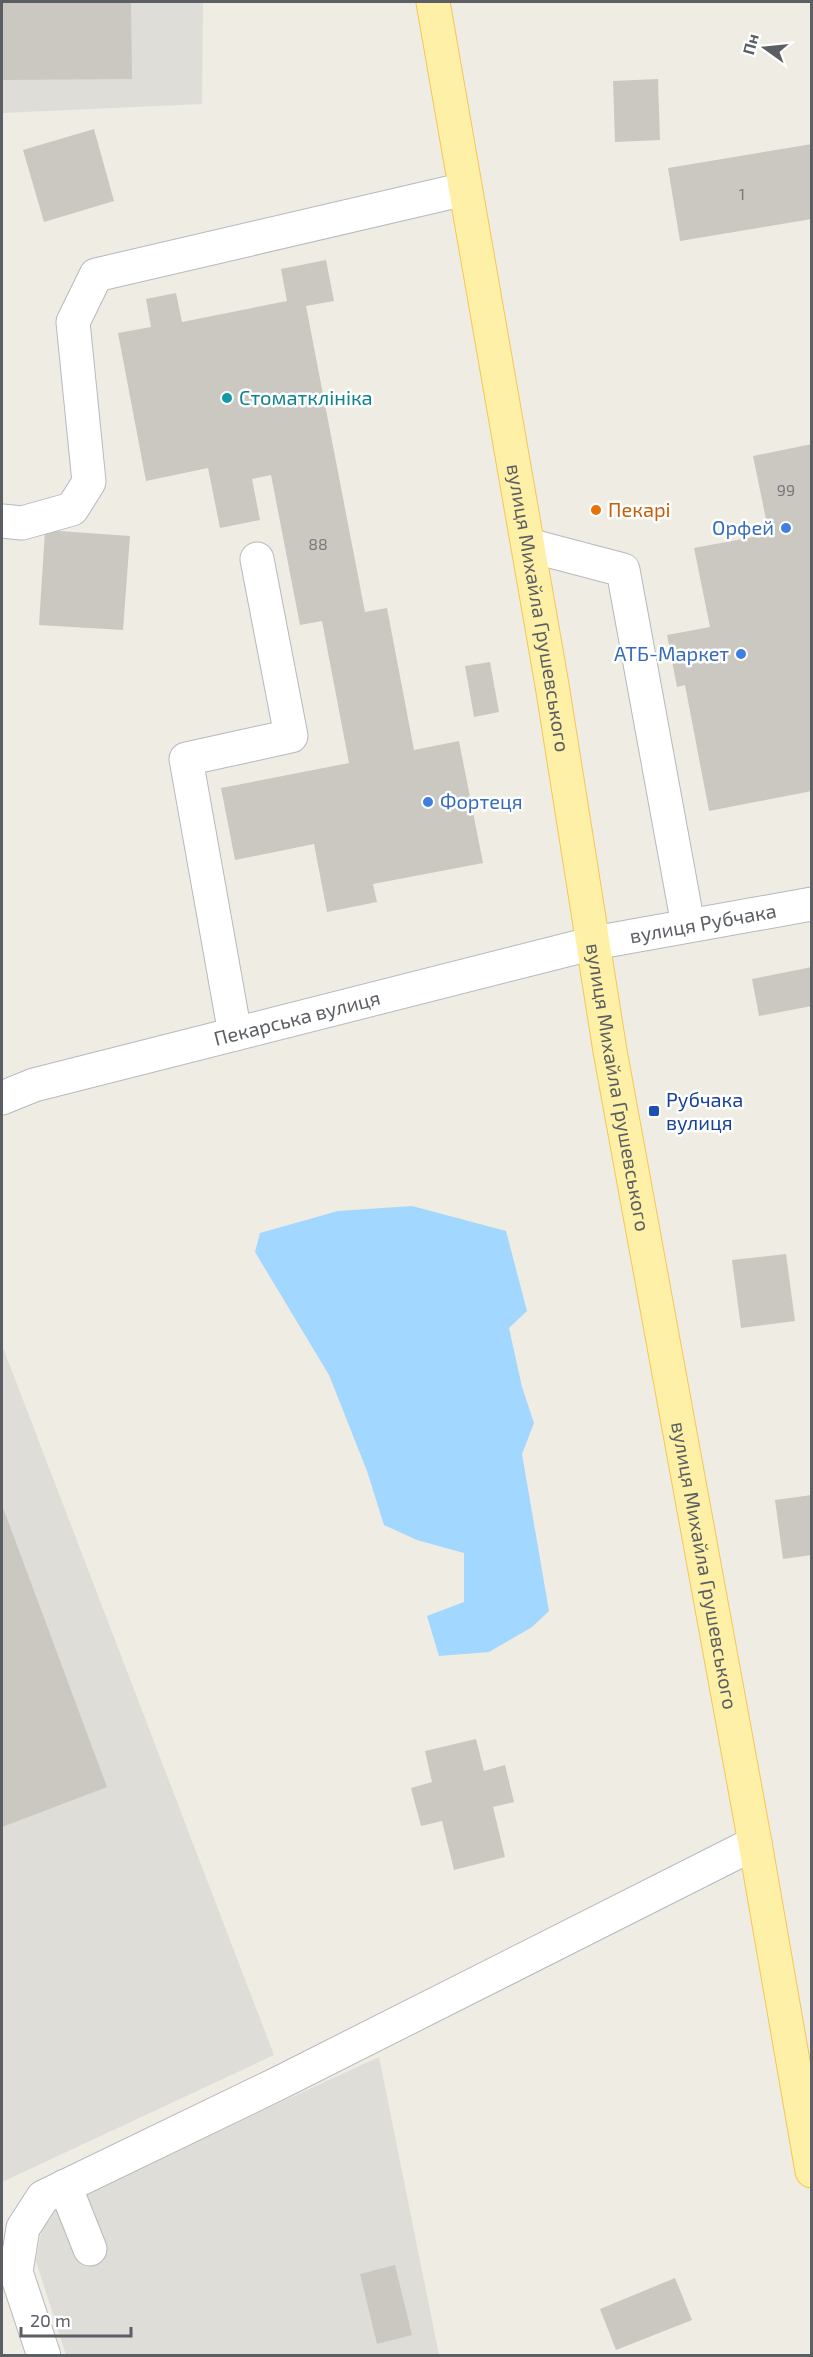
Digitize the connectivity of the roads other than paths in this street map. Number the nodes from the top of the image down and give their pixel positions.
1 (433, 2) edge
2 (465, 189) junction
3 (2, 521) edge
4 (528, 545) junction
5 (257, 559) dead end
6 (812, 904) edge
7 (688, 925) junction
8 (594, 943) junction
9 (235, 1034) junction
10 (2, 1098) edge
11 (755, 1843) junction
12 (812, 2171) edge
13 (65, 2187) junction
14 (90, 2249) dead end
15 (44, 2355) edge

1 - 2 main road, вулиця Михайла Грушевського
2 - 3 street
2 - 4 main road, вулиця Михайла Грушевського
4 - 7 street
4 - 8 main road, вулиця Михайла Грушевського
5 - 9 street
6 - 7 street, вулиця Рубчака
7 - 8 street, вулиця Рубчака
8 - 9 street, Пекарська вулиця
8 - 11 main road, вулиця Михайла Грушевського
9 - 10 street, Пекарська вулиця
11 - 12 main road, вулиця Михайла Грушевського
11 - 13 street
13 - 14 street
13 - 15 street

